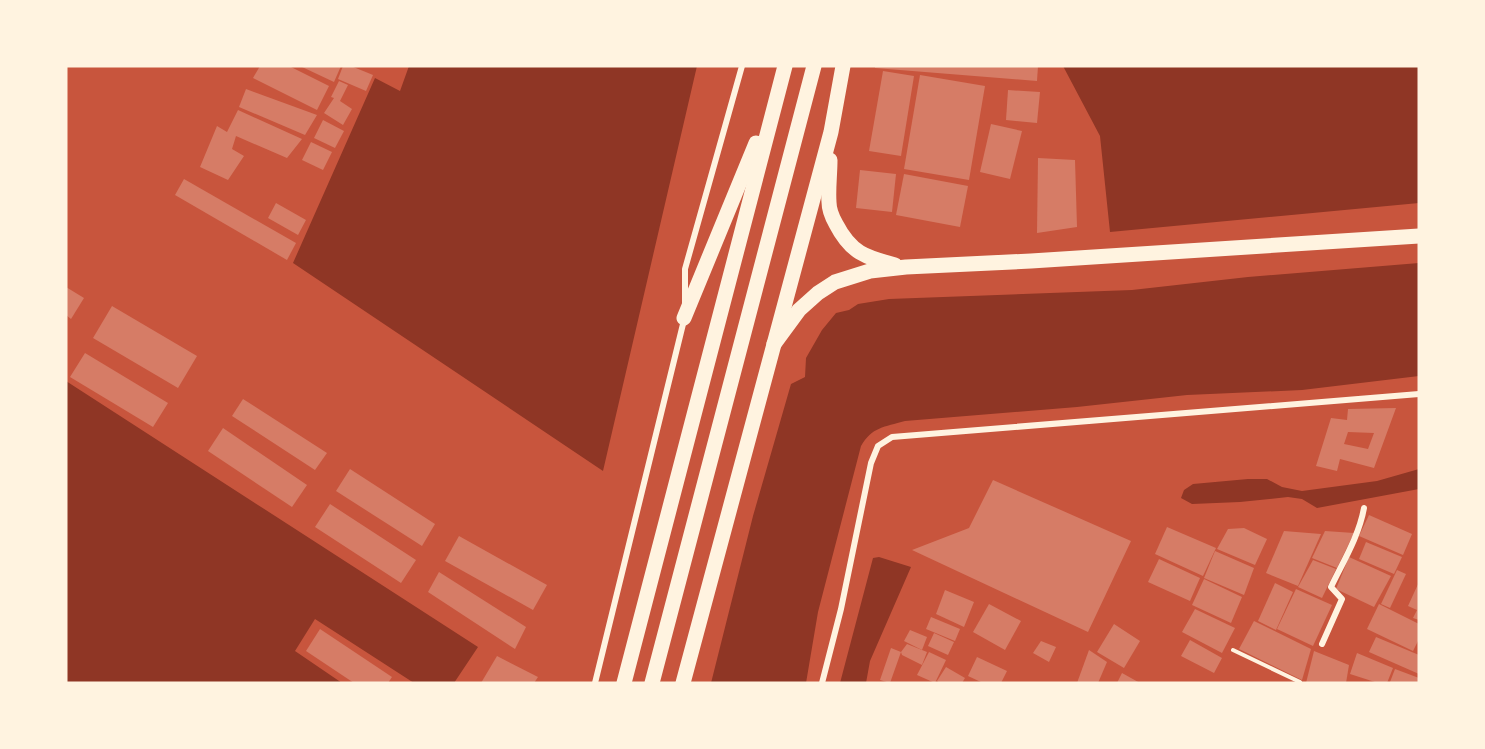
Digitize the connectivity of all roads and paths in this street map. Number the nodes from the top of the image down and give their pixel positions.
1 (742, 66) edge
2 (784, 66) edge
3 (814, 66) edge
4 (843, 66) edge
5 (778, 90) junction
6 (831, 132) junction
7 (1419, 236) edge
8 (906, 267) junction
9 (684, 318) junction
10 (774, 344) junction
11 (1419, 394) edge
12 (1364, 508) dead end
13 (1322, 644) dead end
14 (1233, 650) dead end
15 (1300, 682) edge
16 (595, 683) edge
17 (624, 683) edge
18 (652, 683) edge
19 (683, 683) edge
20 (822, 683) edge

1 - 9 street
2 - 5 main road
3 - 18 main road
4 - 6 main road
5 - 9 main road
5 - 17 main road
6 - 8 main road
6 - 10 main road
7 - 8 main road
8 - 10 main road
9 - 16 street
10 - 19 main road
11 - 20 street
12 - 13 street
14 - 15 path

